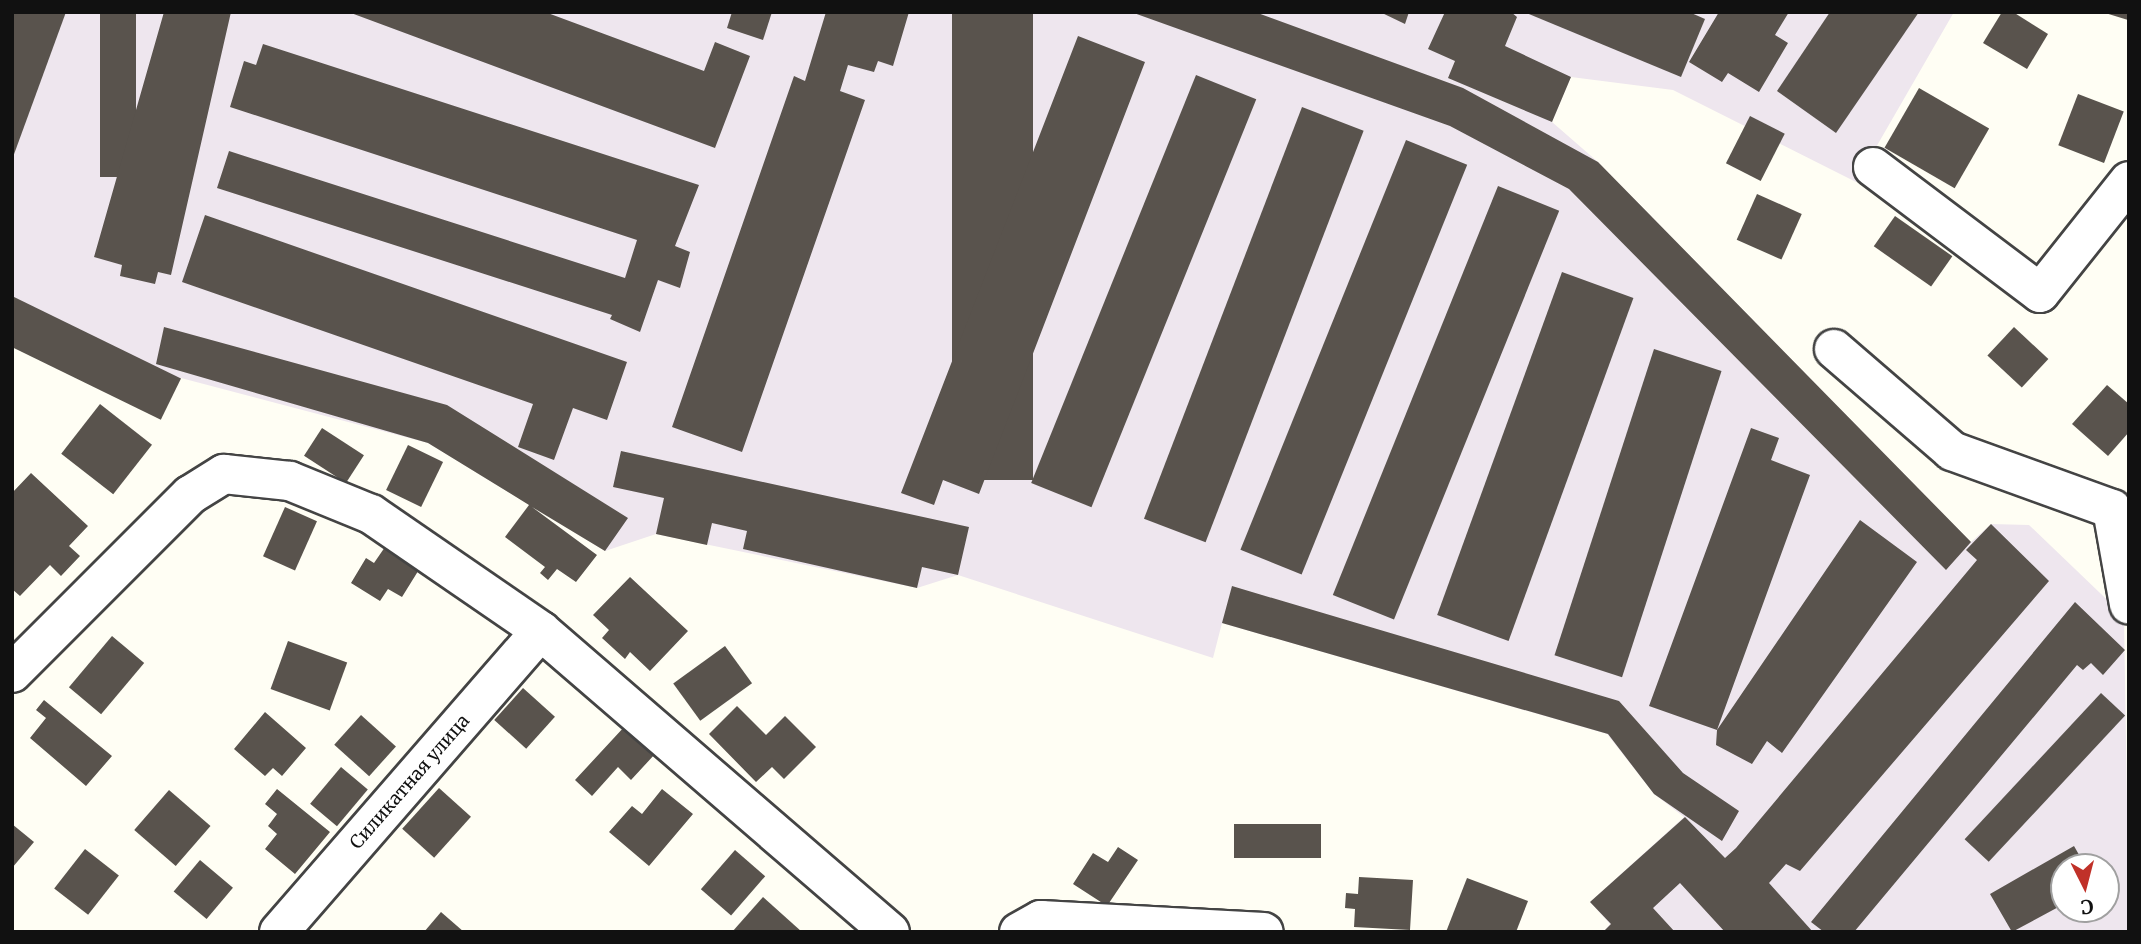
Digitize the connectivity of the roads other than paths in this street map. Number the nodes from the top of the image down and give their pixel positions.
1 (1873, 167) dead end
2 (2129, 181) edge
3 (1834, 349) dead end
4 (2120, 498) edge
5 (2129, 604) edge
6 (541, 631) junction
7 (12, 673) edge
8 (279, 932) edge
9 (890, 932) edge
10 (1020, 932) edge
11 (1265, 932) edge

1 - 2 street
3 - 4 street
4 - 5 street
6 - 7 street
6 - 8 street, Силикатная улица
6 - 9 street
10 - 11 street

